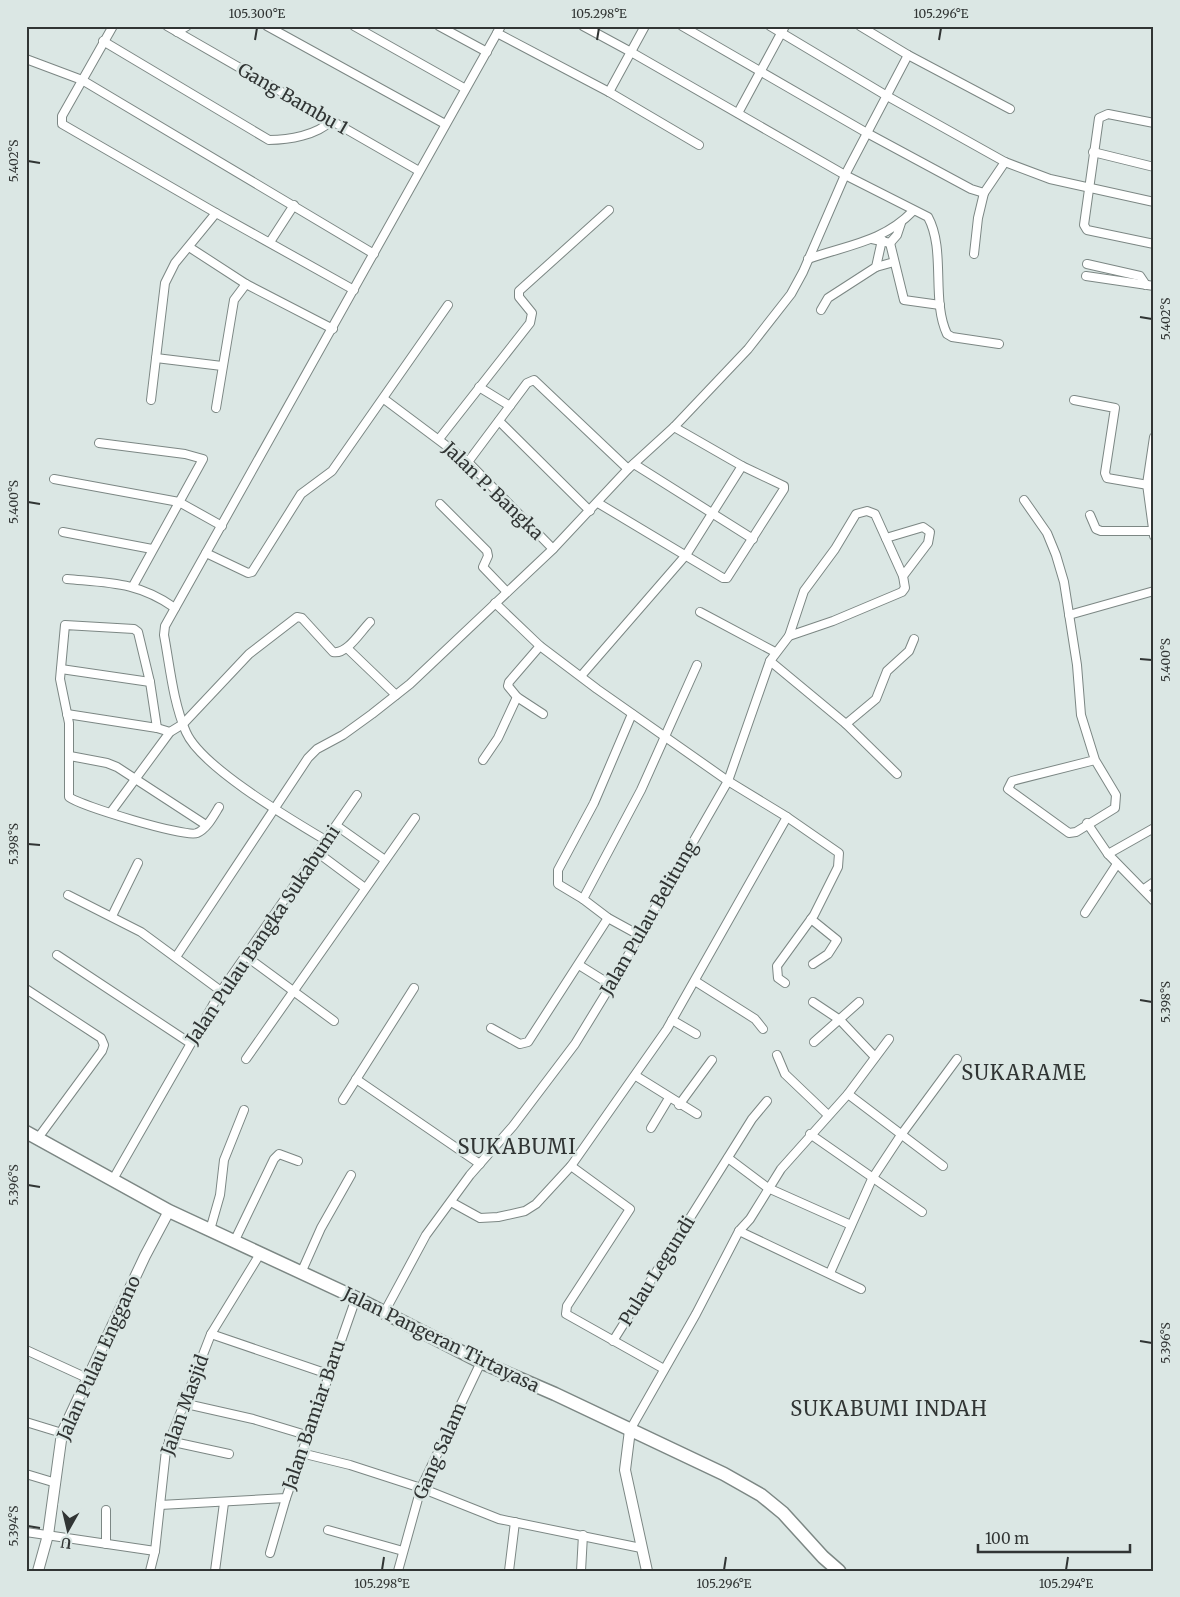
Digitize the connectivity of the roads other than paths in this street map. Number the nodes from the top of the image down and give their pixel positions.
1 (113, 26) edge
2 (167, 26) edge
3 (187, 26) edge
4 (267, 26) edge
5 (354, 26) edge
6 (439, 26) edge
7 (583, 26) edge
8 (645, 26) edge
9 (682, 26) edge
10 (770, 26) edge
11 (860, 26) edge
12 (499, 30) edge
13 (783, 30) edge
14 (177, 32) junction
15 (103, 41) junction
16 (487, 52) junction
17 (631, 52) junction
18 (908, 55) junction
19 (26, 59) edge
20 (760, 70) junction
21 (82, 80) junction
22 (464, 88) junction
23 (609, 92) junction
24 (888, 96) junction
25 (1010, 109) dead end
26 (738, 113) junction
27 (331, 121) junction
28 (445, 124) junction
29 (1154, 124) edge
30 (866, 133) junction
31 (699, 145) dead end
32 (1093, 152) junction
33 (1005, 162) junction
34 (1154, 167) edge
35 (420, 171) junction
36 (845, 175) junction
37 (1090, 188) junction
38 (984, 193) junction
39 (1154, 202) edge
40 (294, 205) junction
41 (609, 210) dead end
42 (913, 211) junction
43 (216, 213) junction
44 (901, 223) junction
45 (871, 239) junction
46 (882, 240) junction
47 (270, 242) junction
48 (890, 243) junction
49 (1154, 244) edge
50 (189, 247) junction
51 (374, 254) junction
52 (974, 254) dead end
53 (808, 259) junction
54 (894, 262) junction
55 (1087, 264) dead end
56 (876, 267) junction
57 (1086, 276) dead end
58 (246, 284) junction
59 (1150, 286) edge
60 (354, 290) junction
61 (940, 305) junction
62 (448, 306) dead end
63 (821, 310) dead end
64 (333, 328) junction
65 (999, 344) dead end
66 (156, 358) junction
67 (222, 366) junction
68 (479, 387) junction
69 (384, 399) junction
70 (151, 400) dead end
71 (1074, 400) dead end
72 (510, 406) junction
73 (216, 408) dead end
74 (499, 421) junction
75 (674, 427) junction
76 (1154, 437) edge
77 (439, 439) junction
78 (99, 443) dead end
79 (468, 462) junction
80 (742, 466) junction
81 (631, 467) junction
82 (54, 479) dead end
83 (1150, 485) edge
84 (1024, 500) dead end
85 (179, 502) junction
86 (598, 503) junction
87 (440, 504) dead end
88 (590, 511) junction
89 (713, 514) junction
90 (1090, 515) dead end
91 (222, 526) junction
92 (64, 532) dead end
93 (1153, 532) edge
94 (1154, 536) edge
95 (886, 538) junction
96 (752, 539) junction
97 (152, 549) junction
98 (553, 549) junction
99 (206, 553) junction
100 (686, 555) junction
101 (903, 576) junction
102 (67, 578) dead end
103 (133, 586) junction
104 (1154, 591) edge
105 (507, 592) junction
106 (495, 603) junction
107 (175, 608) junction
108 (700, 612) dead end
109 (1069, 614) junction
110 (370, 622) dead end
111 (789, 636) junction
112 (914, 639) dead end
113 (540, 646) junction
114 (347, 648) junction
115 (775, 652) junction
116 (770, 661) junction
117 (697, 665) dead end
118 (61, 669) junction
119 (581, 676) junction
120 (150, 682) junction
121 (396, 695) junction
122 (517, 698) junction
123 (67, 714) junction
124 (543, 714) dead end
125 (632, 714) junction
126 (183, 724) junction
127 (846, 724) junction
128 (157, 728) junction
129 (170, 732) junction
130 (665, 737) junction
131 (70, 756) junction
132 (482, 760) dead end
133 (1095, 760) junction
134 (897, 774) dead end
135 (136, 779) junction
136 (728, 781) junction
137 (357, 795) dead end
138 (220, 807) dead end
139 (273, 808) junction
140 (111, 812) junction
141 (787, 817) junction
142 (415, 818) dead end
143 (1087, 823) junction
144 (206, 824) junction
145 (336, 826) junction
146 (1154, 828) edge
147 (327, 841) junction
148 (318, 853) junction
149 (1108, 854) junction
150 (385, 860) junction
151 (138, 863) dead end
152 (1118, 864) junction
153 (1154, 882) edge
154 (365, 888) junction
155 (1144, 889) junction
156 (68, 896) dead end
157 (583, 899) junction
158 (1154, 901) edge
159 (1085, 913) dead end
160 (112, 916) junction
161 (608, 918) junction
162 (811, 919) junction
163 (639, 935) junction
164 (57, 955) dead end
165 (176, 957) junction
166 (247, 957) junction
167 (813, 964) dead end
168 (579, 965) junction
169 (695, 981) junction
170 (785, 983) dead end
171 (611, 985) junction
172 (414, 988) dead end
173 (26, 989) edge
174 (221, 991) junction
175 (294, 991) junction
176 (813, 1002) dead end
177 (859, 1002) dead end
178 (334, 1020) dead end
179 (672, 1020) junction
180 (840, 1020) junction
181 (491, 1028) dead end
182 (763, 1029) dead end
183 (696, 1034) dead end
184 (889, 1038) dead end
185 (814, 1042) dead end
186 (190, 1043) junction
187 (777, 1055) dead end
188 (875, 1057) junction
189 (246, 1059) dead end
190 (957, 1059) dead end
191 (712, 1060) dead end
192 (636, 1076) junction
193 (356, 1079) junction
194 (848, 1094) junction
195 (668, 1098) junction
196 (343, 1100) dead end
197 (767, 1101) dead end
198 (679, 1105) junction
199 (244, 1110) dead end
200 (697, 1114) dead end
201 (828, 1115) junction
202 (651, 1128) dead end
203 (26, 1132) edge
204 (810, 1134) junction
205 (900, 1135) junction
206 (38, 1138) junction
207 (728, 1158) junction
208 (298, 1161) dead end
209 (480, 1164) junction
210 (572, 1166) junction
211 (943, 1166) dead end
212 (351, 1175) dead end
213 (872, 1180) junction
214 (112, 1181) junction
215 (768, 1188) junction
216 (451, 1202) junction
217 (169, 1211) junction
218 (922, 1212) dead end
219 (851, 1225) junction
220 (210, 1230) junction
221 (738, 1231) junction
222 (234, 1242) junction
223 (260, 1254) junction
224 (301, 1273) junction
225 (830, 1273) junction
226 (861, 1289) dead end
227 (356, 1298) junction
228 (384, 1313) junction
229 (211, 1334) junction
230 (613, 1340) junction
231 (26, 1350) edge
232 (481, 1362) junction
233 (664, 1369) junction
234 (328, 1374) junction
235 (87, 1378) junction
236 (182, 1403) junction
237 (26, 1422) edge
238 (630, 1430) junction
239 (62, 1433) junction
240 (306, 1435) junction
241 (169, 1441) junction
242 (301, 1453) junction
243 (229, 1454) dead end
244 (26, 1474) edge
245 (56, 1483) junction
246 (421, 1488) junction
247 (286, 1498) junction
248 (224, 1503) junction
249 (160, 1505) junction
250 (106, 1510) dead end
251 (515, 1522) junction
252 (328, 1530) dead end
253 (26, 1532) edge
254 (583, 1535) junction
255 (48, 1536) junction
256 (106, 1544) junction
257 (641, 1548) junction
258 (155, 1551) junction
259 (403, 1551) junction
260 (270, 1553) dead end
261 (835, 1570) edge
262 (38, 1571) edge
263 (150, 1571) edge
264 (215, 1571) edge
265 (398, 1571) edge
266 (508, 1571) edge
267 (581, 1571) edge
268 (647, 1571) edge

1 - 15 street
2 - 14 street, Gang Bambu 1
3 - 14 street
4 - 28 street
5 - 22 street
6 - 16 street
7 - 17 street
8 - 17 street
9 - 20 street
10 - 13 street
11 - 18 street
12 - 16 street
12 - 23 street
13 - 20 street
13 - 24 street
14 - 27 street, Gang Bambu 1
15 - 21 street
15 - 27 street
16 - 22 street
17 - 23 street
17 - 26 street
18 - 24 street
18 - 25 street
19 - 21 street
20 - 26 street
20 - 30 street
21 - 40 street
21 - 43 street
22 - 28 street
23 - 31 street
24 - 30 street
24 - 33 street
26 - 36 street
27 - 35 street, Gang Bambu 1
28 - 35 street
29 - 32 street
30 - 36 street
30 - 38 street
32 - 34 street
32 - 37 street
33 - 37 street
33 - 38 street
35 - 51 street
36 - 42 street
36 - 53 street
37 - 39 street
37 - 49 street
38 - 52 street
40 - 47 street
40 - 51 street
41 - 68 street
42 - 44 street
42 - 61 street
43 - 47 street
43 - 50 street
44 - 45 street
44 - 48 street
45 - 46 street
45 - 53 street
46 - 48 street
46 - 56 street
47 - 60 street
48 - 54 street
50 - 58 street
50 - 66 street
51 - 60 street
53 - 75 street
54 - 56 street
54 - 61 street
55 - 59 street
56 - 63 street
57 - 59 street
58 - 64 street
58 - 67 street
60 - 64 street
61 - 65 street
62 - 69 street
64 - 91 street
66 - 67 street
66 - 70 street
67 - 73 street
68 - 72 street
68 - 77 street
69 - 77 street, Jalan P. Bangka
69 - 99 street
71 - 83 street
72 - 74 street
72 - 81 street
74 - 79 street
74 - 88 street
75 - 80 street
75 - 81 street
76 - 83 street
77 - 79 street, Jalan P. Bangka
78 - 85 street
79 - 98 street, Jalan P. Bangka
80 - 89 street
80 - 96 street
81 - 86 street
81 - 89 street
82 - 85 street
83 - 93 street
84 - 109 street
85 - 91 street
85 - 97 street
86 - 88 street
86 - 100 street
87 - 105 street
88 - 98 street
89 - 96 street
89 - 100 street
90 - 93 street
91 - 99 street
92 - 97 street
93 - 94 street
95 - 101 street
95 - 101 street
95 - 111 street, Jalan Pulau Belitung
96 - 100 street
97 - 103 street
98 - 105 street
99 - 107 street
100 - 119 street
101 - 111 street
102 - 103 street
103 - 107 street
104 - 109 street
105 - 106 street
106 - 113 street
106 - 121 street
107 - 126 street
108 - 115 street
109 - 133 street
110 - 114 street
111 - 115 street, Jalan Pulau Belitung
112 - 127 street
113 - 119 street
113 - 122 street
114 - 121 street
114 - 126 street
115 - 116 street, Jalan Pulau Belitung
116 - 127 street
116 - 136 street, Jalan Pulau Belitung
117 - 130 street
118 - 120 street
118 - 120 street
118 - 123 street
119 - 125 street
120 - 128 street
121 - 139 street
122 - 124 street
122 - 132 street
123 - 128 street
123 - 131 street
125 - 130 street
125 - 157 street
126 - 129 street
126 - 139 street
127 - 134 street
128 - 129 street
129 - 135 street
130 - 136 street
130 - 157 street
131 - 135 street
131 - 140 street
133 - 143 street
133 - 143 street
135 - 140 street
135 - 144 street
136 - 141 street
136 - 163 street, Jalan Pulau Belitung
137 - 145 street, Jalan Pulau Bangka Sukabumi
138 - 144 street
139 - 147 street
139 - 165 street
140 - 144 street
141 - 162 street
141 - 169 street
142 - 150 street
143 - 149 street
145 - 147 street, Jalan Pulau Bangka Sukabumi
145 - 150 street
146 - 149 street
147 - 148 street, Jalan Pulau Bangka Sukabumi
148 - 154 street
148 - 166 street, Jalan Pulau Bangka Sukabumi
149 - 152 street
150 - 154 street
151 - 160 street
152 - 155 street
152 - 159 street
153 - 155 street
154 - 175 street
155 - 158 street
156 - 160 street
157 - 161 street
160 - 165 street
161 - 163 street
161 - 168 street
162 - 167 street
162 - 170 street
163 - 171 street, Jalan Pulau Belitung
164 - 186 street
165 - 174 street
166 - 174 street, Jalan Pulau Bangka Sukabumi
166 - 175 street
168 - 171 street
168 - 181 street
169 - 179 street
169 - 182 street
171 - 209 street, Jalan Pulau Belitung
172 - 193 street
173 - 206 street
174 - 186 street, Jalan Pulau Bangka Sukabumi
175 - 178 street
175 - 189 street
176 - 180 street
177 - 180 street
179 - 183 street
179 - 192 street
180 - 185 street
180 - 188 street
184 - 188 street
186 - 214 street, Jalan Pulau Bangka Sukabumi
187 - 201 street
188 - 194 street
190 - 205 street
191 - 198 street
192 - 195 street
192 - 210 street
193 - 196 street
193 - 209 street
194 - 201 street
194 - 205 street
195 - 198 street
195 - 202 street
197 - 207 street, Pulau Legundi
198 - 200 street
199 - 220 street
201 - 204 street
203 - 206 main road, Jalan Pangeran Tirtayasa
204 - 213 street
204 - 215 street
205 - 211 street
205 - 213 street
206 - 214 main road, Jalan Pangeran Tirtayasa
207 - 215 street
207 - 230 street, Pulau Legundi
208 - 222 street
209 - 216 street, Jalan Pulau Belitung
210 - 216 street
210 - 230 street
212 - 224 street
213 - 218 street
213 - 219 street
214 - 217 main road, Jalan Pangeran Tirtayasa
215 - 219 street
215 - 221 street
216 - 228 street, Jalan Pulau Belitung
217 - 220 main road, Jalan Pangeran Tirtayasa
217 - 235 street, Jalan Pulau Enggano
219 - 225 street
220 - 222 main road, Jalan Pangeran Tirtayasa
221 - 225 street
221 - 233 street
222 - 223 main road, Jalan Pangeran Tirtayasa
223 - 224 main road, Jalan Pangeran Tirtayasa
223 - 229 street, Jalan Masjid
224 - 227 main road, Jalan Pangeran Tirtayasa
225 - 226 street
227 - 228 main road, Jalan Pangeran Tirtayasa
227 - 234 street, Jalan Bamiar Baru
228 - 232 main road, Jalan Pangeran Tirtayasa
229 - 234 street
229 - 236 street, Jalan Masjid
230 - 233 street, Pulau Legundi
231 - 235 street
232 - 238 main road, Jalan Pangeran Tirtayasa
232 - 246 street, Gang Salam
233 - 238 street
234 - 240 street, Jalan Bamiar Baru
235 - 239 street, Jalan Pulau Enggano
236 - 240 street
236 - 241 street, Jalan Masjid
237 - 239 street
238 - 257 street
238 - 261 main road, Jalan Pangeran Tirtayasa
239 - 245 street, Jalan Pulau Enggano
240 - 242 street, Jalan Bamiar Baru
241 - 243 street
241 - 249 street, Jalan Masjid
242 - 246 street
242 - 247 street, Jalan Bamiar Baru
244 - 245 street
245 - 255 street, Jalan Pulau Enggano
246 - 251 street
246 - 259 street, Gang Salam
247 - 248 street, Jalan Bamiar Baru
247 - 260 street
248 - 249 street, Jalan Bamiar Baru
248 - 264 street
249 - 258 street, Jalan Masjid
250 - 256 street
251 - 254 street
251 - 266 street
252 - 259 street
253 - 255 street
254 - 257 street
254 - 267 street
255 - 256 street
255 - 262 street, Jalan Pulau Enggano
256 - 258 street
257 - 268 street
258 - 263 street, Jalan Masjid
259 - 265 street, Gang Salam

